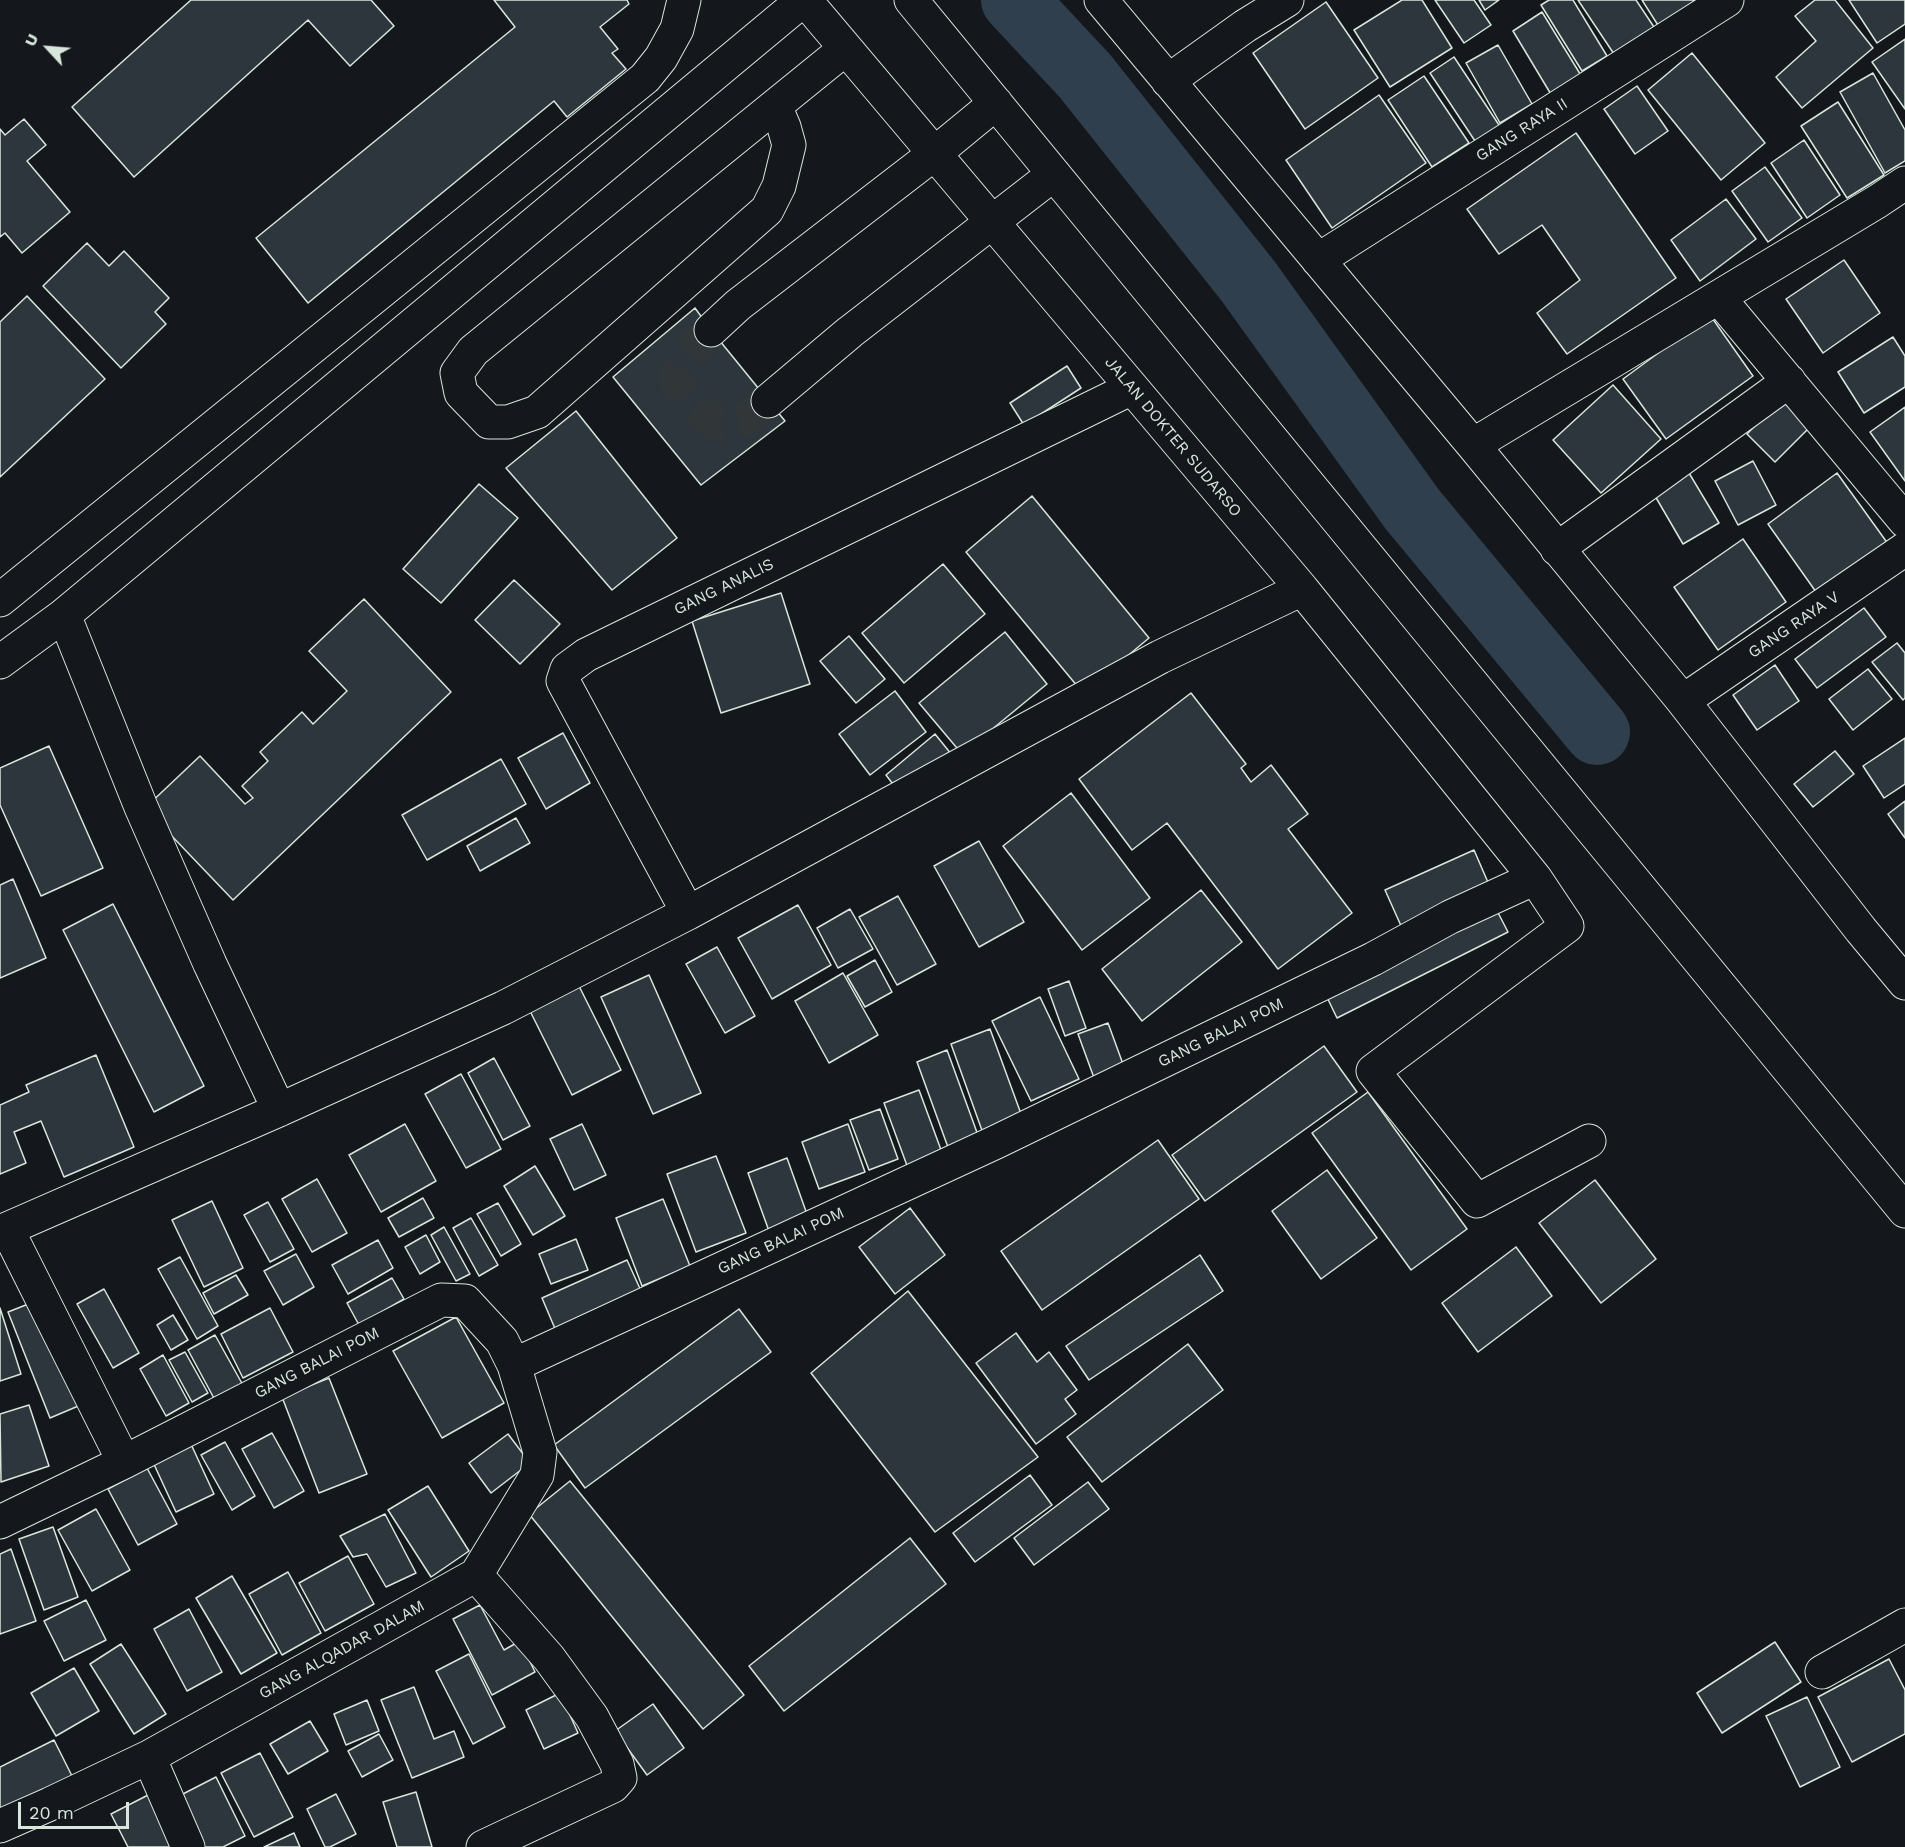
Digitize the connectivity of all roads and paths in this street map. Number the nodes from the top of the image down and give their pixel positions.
1 (684, 0) edge
2 (804, 0) edge
3 (911, 0) edge
4 (1101, 0) edge
5 (1287, 0) edge
6 (1727, 0) edge
7 (845, 49) junction
8 (1168, 81) junction
9 (996, 103) junction
10 (775, 106) junction
11 (934, 154) junction
12 (1054, 174) junction
13 (1905, 183) edge
14 (992, 223) junction
15 (1318, 260) junction
16 (1719, 298) junction
17 (711, 330) tunnel mouth
18 (1789, 381) junction
19 (1132, 388) junction
20 (768, 401) tunnel mouth
21 (1473, 445) junction
22 (1905, 521) edge
23 (1557, 549) junction
24 (1905, 549) edge
25 (1302, 590) junction
26 (0, 600) edge
27 (64, 615) junction
28 (0, 662) edge
29 (1683, 701) junction
30 (1535, 878) junction
31 (688, 914) junction
32 (1905, 983) edge
33 (279, 1110) junction
34 (1589, 1141) dead end
35 (1905, 1211) edge
36 (3, 1230) edge
37 (514, 1365) junction
38 (124, 1462) junction
39 (1, 1520) edge
40 (476, 1575) junction
41 (1905, 1625) edge
42 (1822, 1672) dead end
43 (149, 1757) junction
44 (0, 1826) edge
45 (188, 1847) edge
46 (483, 1847) edge

1 - 26 street
2 - 7 street, JALAN DOKTER SUDARSO
2 - 27 street
3 - 9 street
4 - 8 street
5 - 8 street
6 - 15 street, GANG RAYA II
7 - 10 street
7 - 11 street, JALAN DOKTER SUDARSO
8 - 15 street
9 - 11 street
9 - 12 street
10 - 10 street
11 - 14 street, JALAN DOKTER SUDARSO
11 - 17 street
12 - 14 street
12 - 35 street
13 - 16 street
14 - 19 street, JALAN DOKTER SUDARSO
14 - 20 street
15 - 21 street
16 - 18 street
16 - 21 street
18 - 22 street
18 - 23 street
19 - 25 street, JALAN DOKTER SUDARSO
19 - 31 street, GANG ANALIS
21 - 23 street
23 - 29 street
24 - 29 street, GANG RAYA V
25 - 30 street, JALAN DOKTER SUDARSO
25 - 31 street
27 - 28 street
27 - 33 street
29 - 32 street
30 - 34 street
30 - 37 street, GANG BALAI POM
31 - 33 street
33 - 36 street
36 - 38 street
37 - 38 street, GANG BALAI POM
37 - 40 street, GANG ALQADAR DALAM
38 - 39 street, GANG BALAI POM
40 - 43 street, GANG ALQADAR DALAM
40 - 46 street
41 - 42 street
43 - 44 street, GANG ALQADAR DALAM
43 - 45 street

